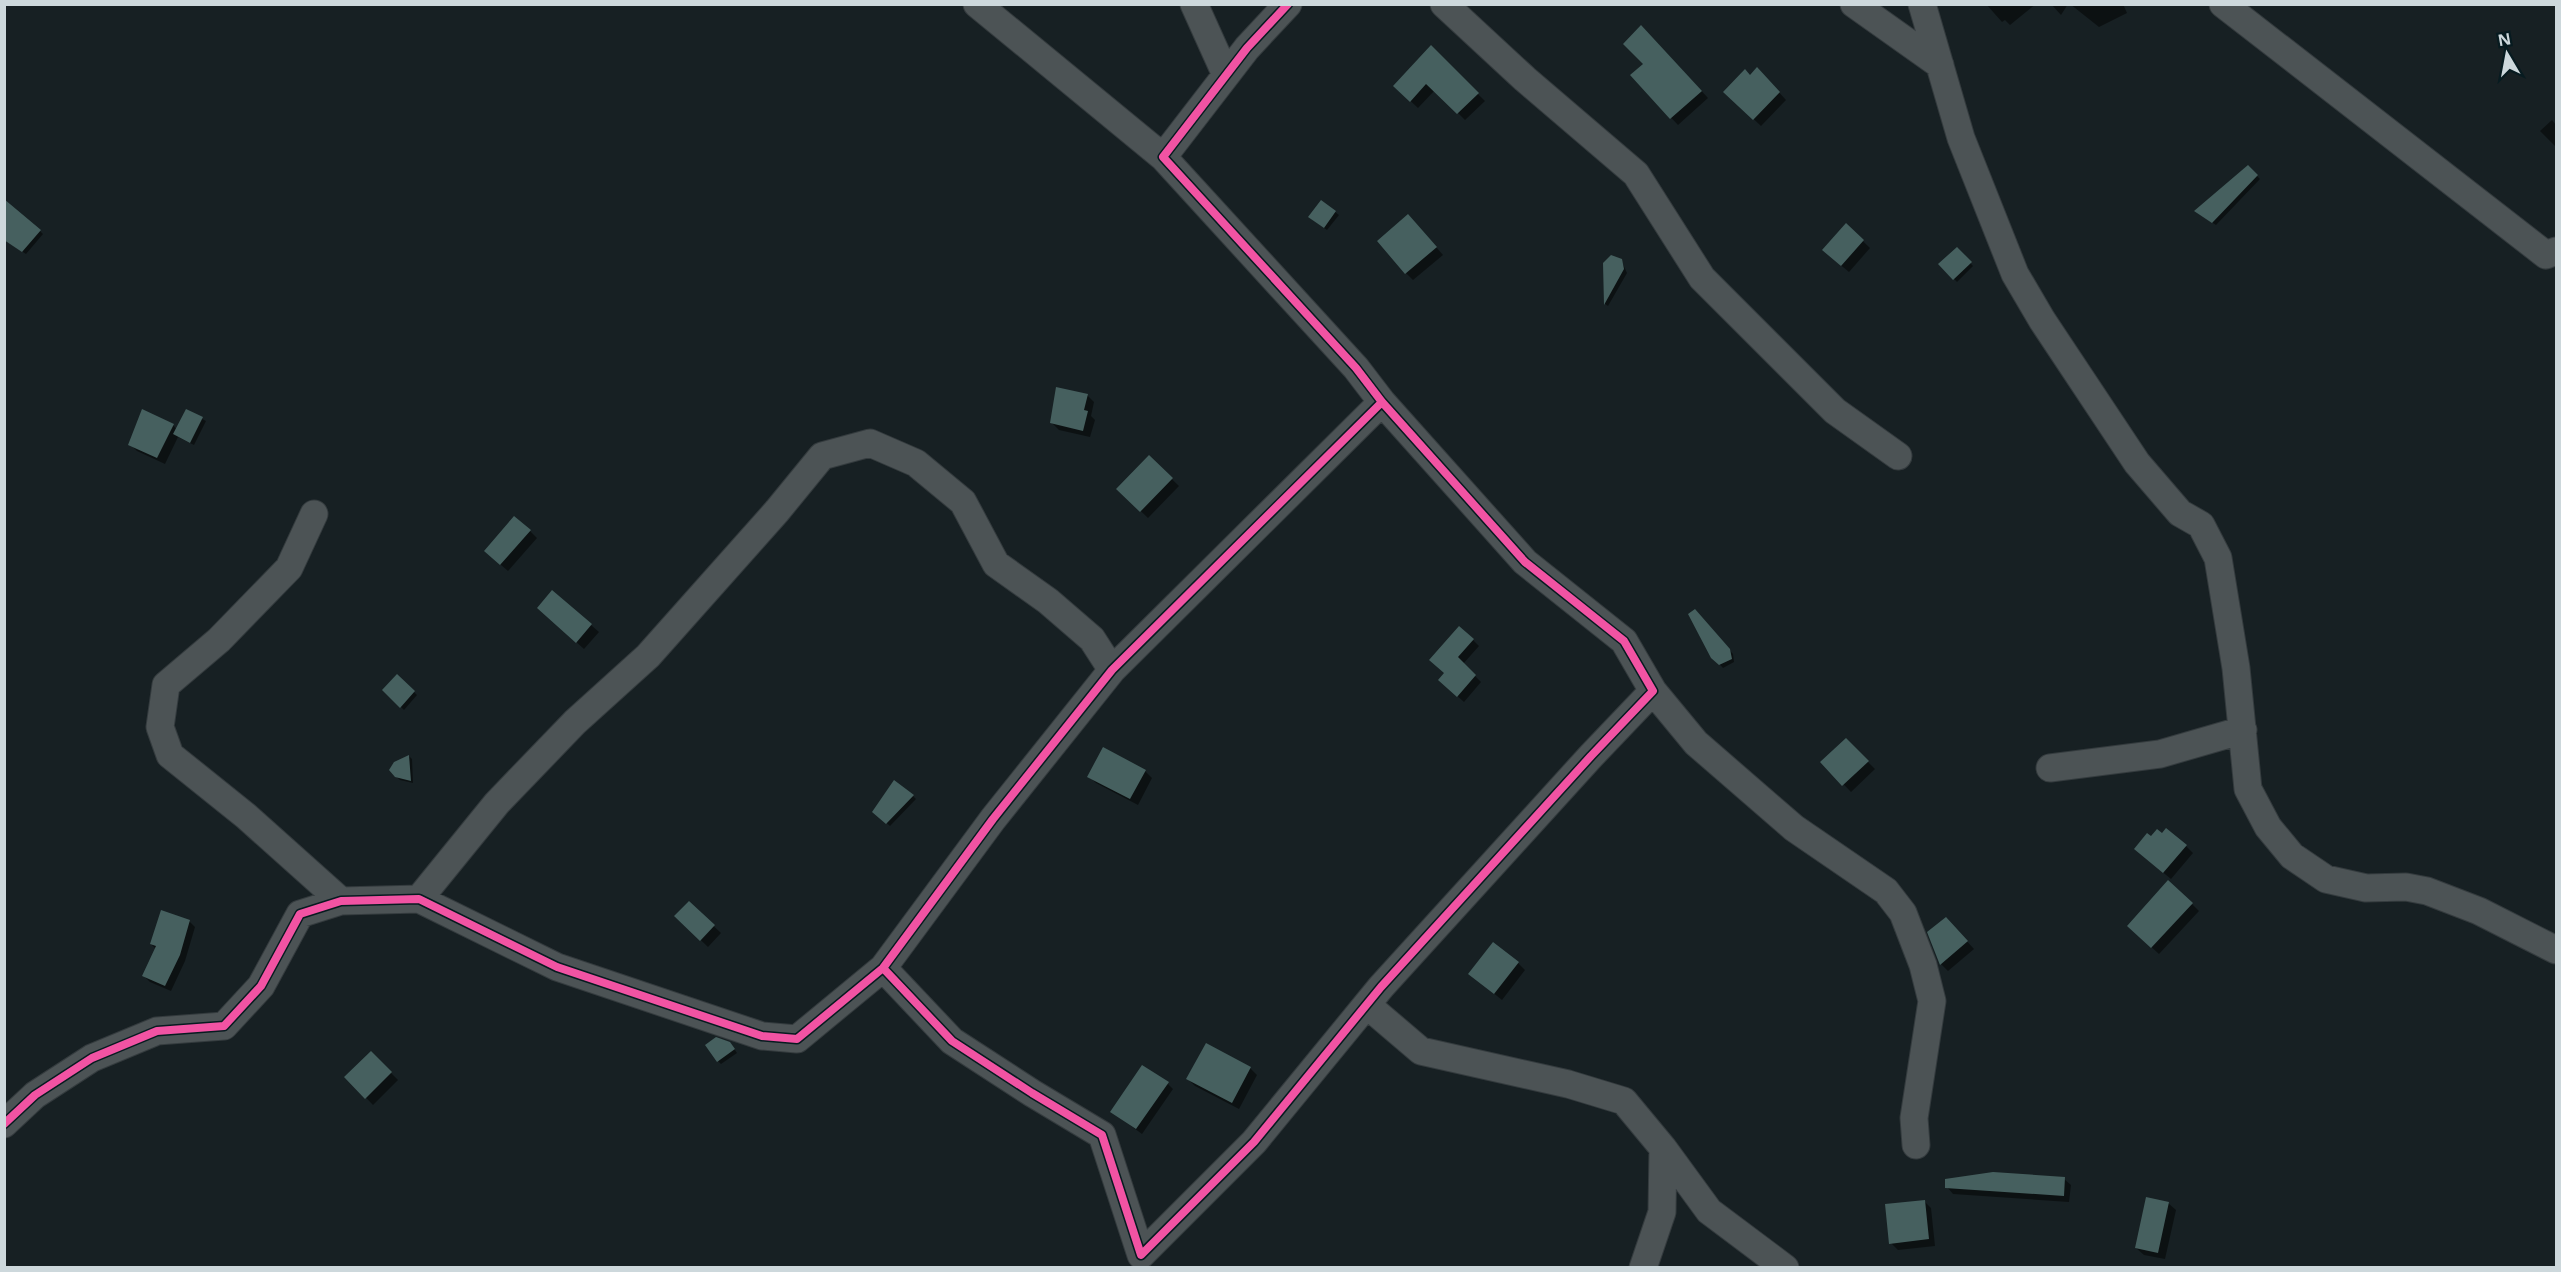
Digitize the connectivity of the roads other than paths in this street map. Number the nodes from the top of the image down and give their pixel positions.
1 (976, 4) edge
2 (1194, 4) edge
3 (1288, 4) edge
4 (1444, 4) edge
5 (1854, 4) edge
6 (1922, 4) edge
7 (2223, 4) edge
8 (1940, 65) junction
9 (1227, 75) junction
10 (1163, 157) junction
11 (2556, 251) edge
12 (1382, 402) junction
13 (1898, 456) dead end
14 (314, 514) dead end
15 (1112, 670) junction
16 (1653, 691) junction
17 (2243, 730) junction
18 (2050, 768) dead end
19 (419, 899) junction
20 (341, 901) junction
21 (2556, 950) edge
22 (883, 968) junction
23 (1367, 1005) junction
24 (4, 1124) edge
25 (1916, 1145) dead end
26 (1663, 1148) junction
27 (1709, 1211) junction
28 (1662, 1212) junction
29 (1135, 1261) edge
30 (1643, 1268) edge
31 (1785, 1268) edge

1 - 10 street
2 - 9 street
3 - 9 street
4 - 13 street
5 - 8 street
6 - 8 street
7 - 11 street
8 - 17 street
9 - 10 street
10 - 12 street
12 - 15 street
12 - 16 street
14 - 20 street
15 - 19 street
15 - 22 street
16 - 23 street
16 - 25 street
17 - 18 street
17 - 21 street
19 - 20 street
19 - 22 street
20 - 24 street
22 - 29 street
23 - 26 street
23 - 29 street
26 - 27 street
26 - 28 street
27 - 28 street
27 - 31 street
28 - 30 street

